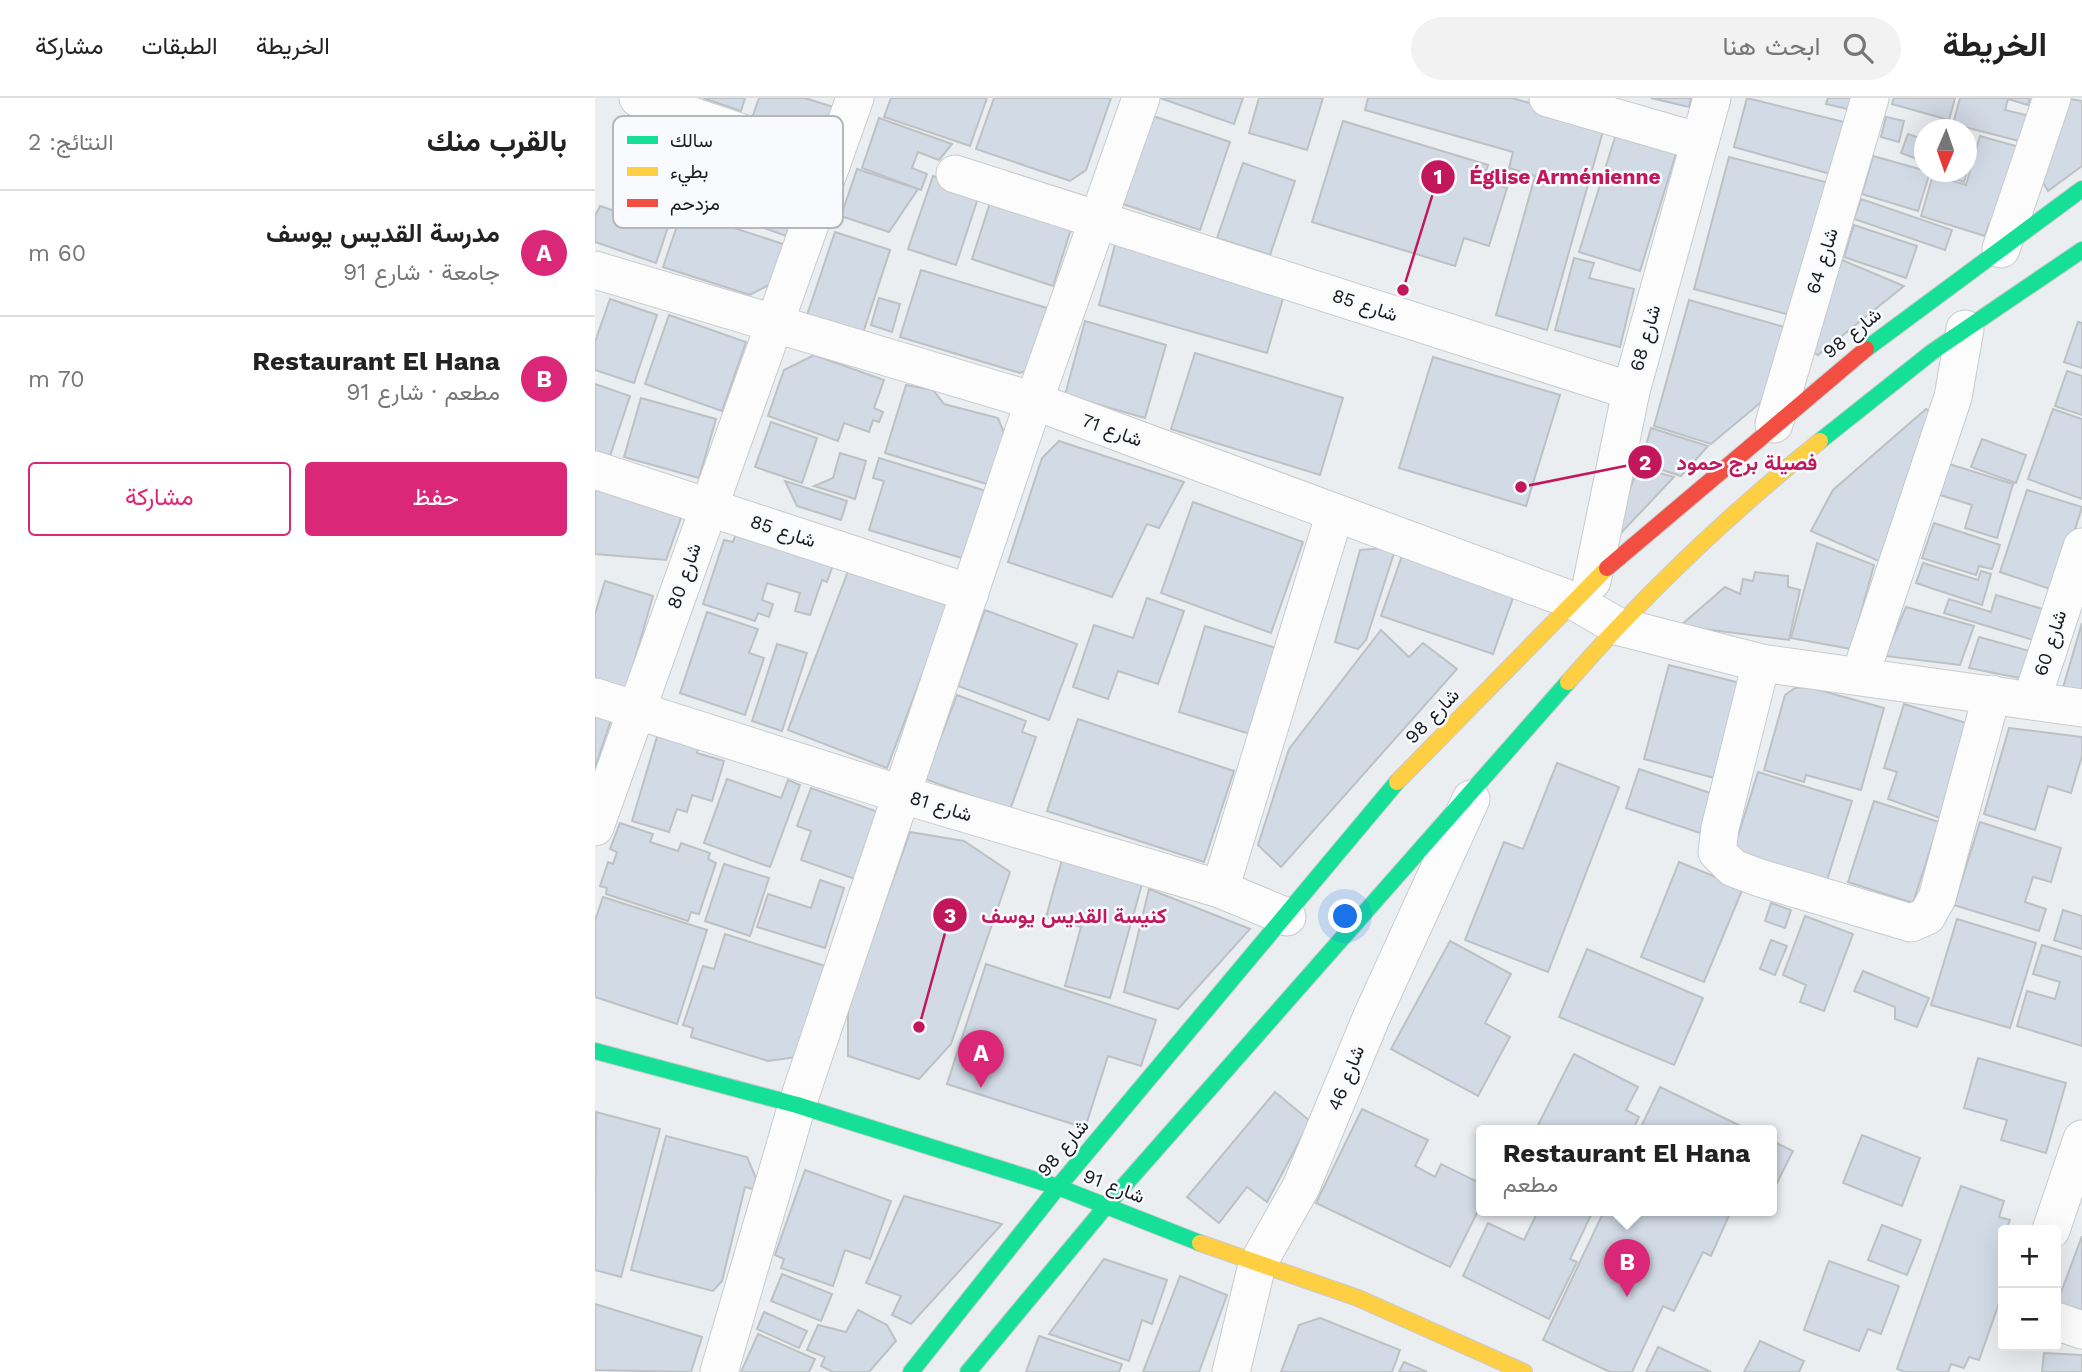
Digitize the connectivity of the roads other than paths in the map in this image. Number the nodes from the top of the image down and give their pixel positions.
1 (638, 98) edge
2 (855, 98) edge
3 (1141, 98) edge
4 (1548, 98) edge
5 (1712, 98) edge
6 (1870, 98) edge
7 (2052, 98) edge
8 (692, 116) edge
9 (843, 132) edge
10 (1700, 142) junction
11 (955, 174) dead end
12 (2082, 189) edge
13 (1098, 219) junction
14 (809, 228) edge
15 (2001, 248) junction
16 (2082, 250) edge
17 (595, 270) edge
18 (775, 326) junction
19 (1965, 330) junction
20 (1631, 391) junction
21 (1034, 401) junction
22 (1774, 424) junction
23 (595, 470) edge
24 (708, 507) junction
25 (1335, 513) junction
26 (2082, 547) edge
27 (1583, 591) junction
28 (970, 593) junction
29 (1617, 626) junction
30 (1761, 663) junction
31 (1860, 677) junction
32 (1992, 694) junction
33 (595, 697) edge
34 (2032, 699) junction
35 (2082, 708) edge
36 (638, 710) junction
37 (1476, 788) junction
38 (903, 795) junction
39 (595, 827) edge
40 (1220, 889) junction
41 (1287, 917) junction
42 (595, 1051) edge
43 (797, 1105) junction
44 (2082, 1139) edge
45 (1058, 1187) junction
46 (1107, 1205) junction
47 (2053, 1225) edge
48 (1257, 1265) junction
49 (2061, 1323) edge
50 (2082, 1330) edge
51 (973, 1368) edge
52 (719, 1372) edge
53 (911, 1372) edge
54 (1231, 1372) edge
55 (1524, 1372) edge

1 - 8 street
2 - 9 street, شارع 80
3 - 13 street
4 - 10 street
5 - 10 street, شارع 68
6 - 22 street, شارع 64
7 - 15 street
10 - 20 street, شارع 68
11 - 13 street, شارع 85
12 - 15 street, شارع 98
13 - 20 street, شارع 85
13 - 21 street
14 - 18 street, شارع 80
15 - 22 street, شارع 98
16 - 19 street
17 - 18 street, شارع 71
18 - 21 street, شارع 71
18 - 24 street, شارع 80
19 - 29 street
19 - 31 street
20 - 27 street, شارع 68
21 - 25 street, شارع 71
21 - 28 street
22 - 27 street, شارع 98
23 - 24 street, شارع 85
24 - 28 street, شارع 85
24 - 36 street, شارع 80
25 - 27 street, شارع 71
25 - 40 street
26 - 34 street, شارع 60
27 - 29 street, شارع 71
27 - 41 street, شارع 98
28 - 38 street
29 - 30 street, شارع 71
29 - 37 street
30 - 31 street, شارع 71
30 - 32 street
31 - 32 street, شارع 71
32 - 34 street, شارع 71
33 - 36 street, شارع 81
34 - 35 street, شارع 71
36 - 38 street, شارع 81
36 - 39 street, شارع 80
37 - 46 street
37 - 48 street, شارع 46
38 - 40 street, شارع 81
38 - 43 street
40 - 41 street, شارع 81
41 - 45 street, شارع 98
42 - 43 street, شارع 91
43 - 45 street, شارع 91
43 - 52 street
44 - 47 street
45 - 46 street, شارع 91
45 - 53 street, شارع 98
46 - 48 street, شارع 91
46 - 51 street
48 - 54 street, شارع 46
48 - 55 street, شارع 91
49 - 50 street

